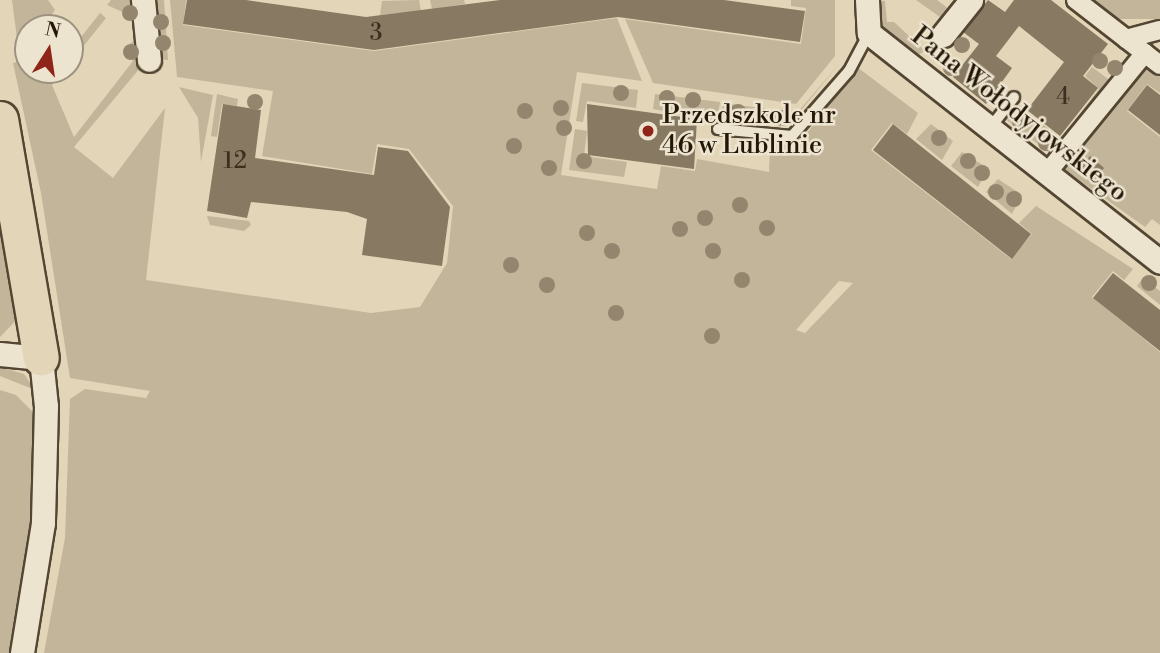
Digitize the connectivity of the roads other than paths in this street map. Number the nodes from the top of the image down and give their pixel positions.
1 (143, 0) edge
2 (867, 0) edge
3 (971, 0) edge
4 (1076, 0) edge
5 (1160, 30) edge
6 (869, 33) junction
7 (943, 34) dead end
8 (1126, 39) junction
9 (1144, 53) junction
10 (149, 60) dead end
11 (1160, 65) edge
12 (1014, 97) dead end
13 (0, 119) edge
14 (990, 128) junction
15 (718, 129) dead end
16 (1047, 173) junction
17 (1160, 262) edge
18 (0, 354) edge
19 (41, 358) junction
20 (22, 653) edge

1 - 10 street
2 - 6 street, Pana Wołodyjowskiego
3 - 7 street
4 - 8 street
5 - 8 street
6 - 14 street, Pana Wołodyjowskiego
6 - 15 lane
8 - 9 street
9 - 11 street
9 - 16 street
12 - 14 lane
13 - 19 main road
14 - 16 street, Pana Wołodyjowskiego
16 - 17 street, Pana Wołodyjowskiego
18 - 19 street
19 - 20 street

